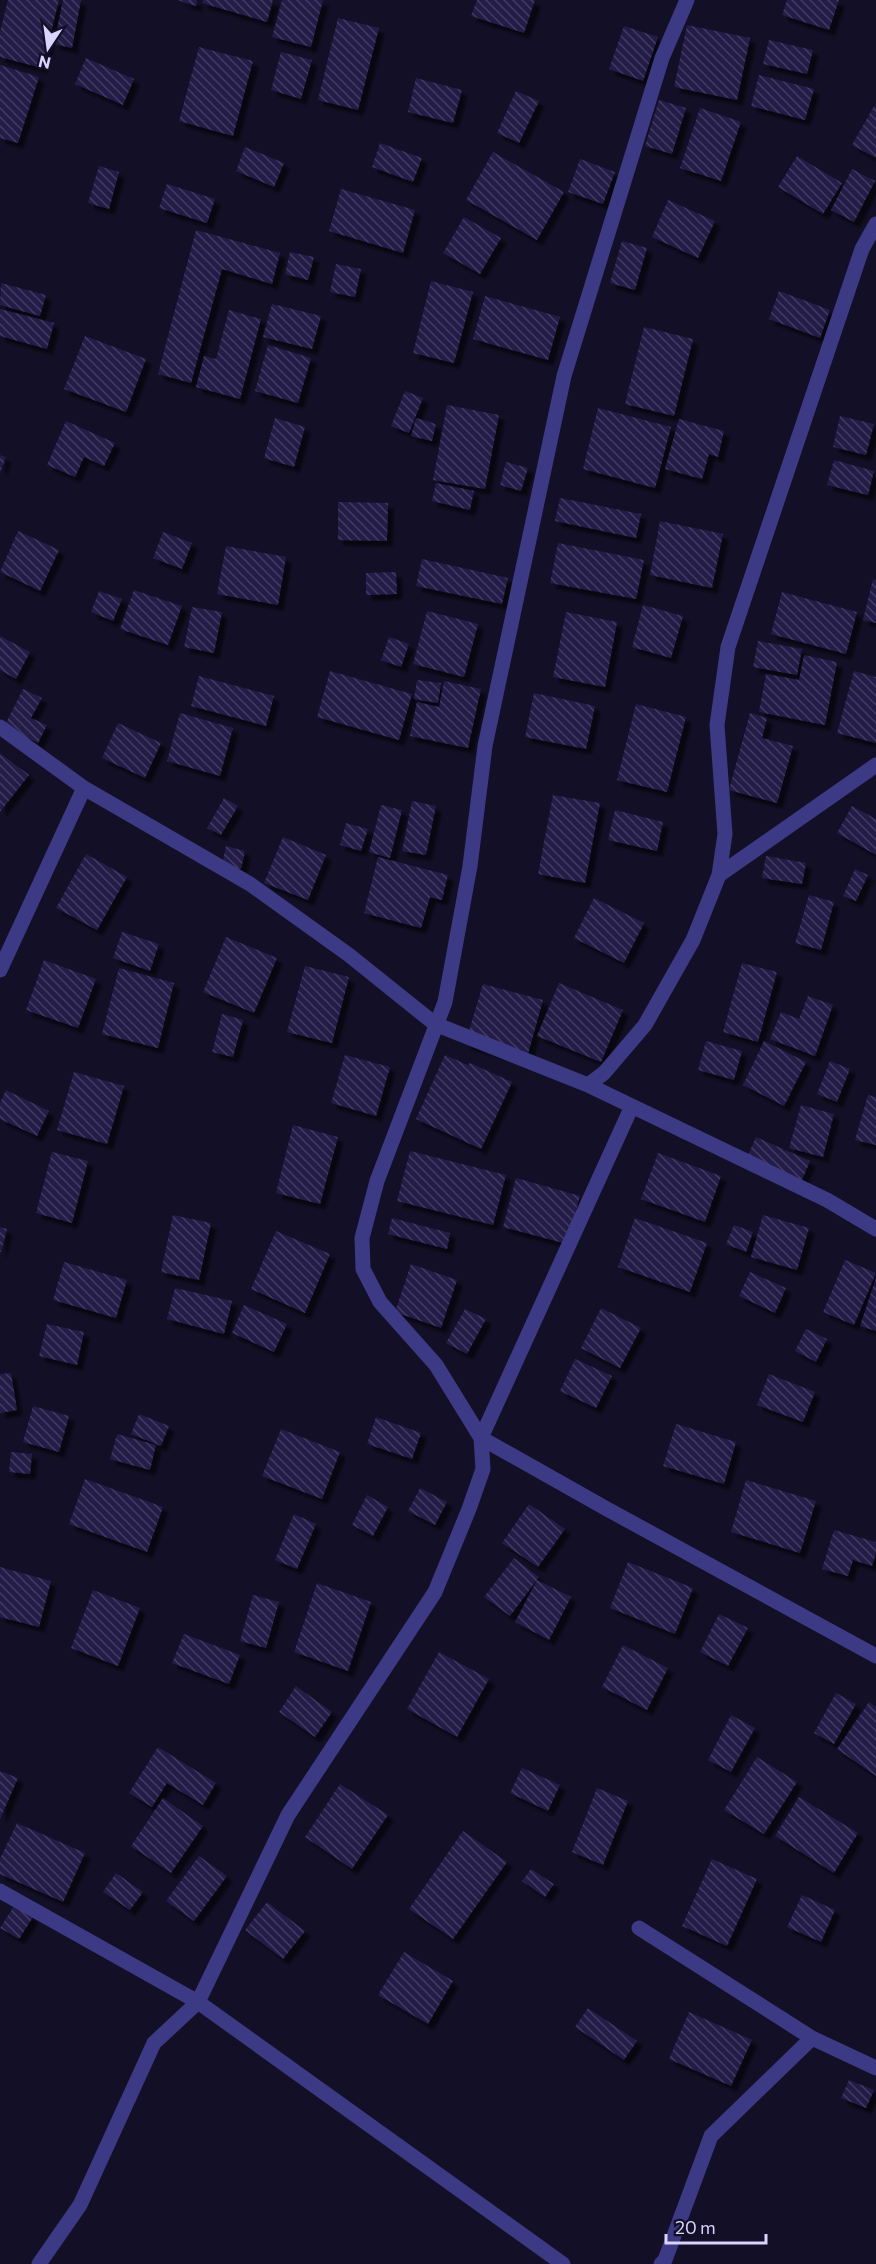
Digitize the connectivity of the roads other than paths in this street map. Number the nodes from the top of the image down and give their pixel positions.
1 (687, 0) edge
2 (876, 224) edge
3 (0, 728) edge
4 (876, 765) edge
5 (84, 788) junction
6 (719, 875) junction
7 (0, 970) edge
8 (435, 1024) junction
9 (588, 1085) junction
10 (632, 1106) junction
11 (876, 1229) edge
12 (482, 1438) junction
13 (876, 1656) edge
14 (0, 1891) edge
15 (639, 1928) dead end
16 (198, 2002) junction
17 (812, 2038) junction
18 (876, 2068) edge
19 (39, 2264) edge
20 (563, 2264) edge
21 (661, 2264) edge

1 - 8 street
2 - 6 street
3 - 5 street
4 - 6 street
5 - 7 street
5 - 8 street
6 - 9 street
8 - 9 street
8 - 12 street
9 - 10 street
10 - 11 street
10 - 12 street
12 - 13 street
12 - 16 street
14 - 16 street
15 - 17 street
16 - 19 street
16 - 20 street
17 - 18 street
17 - 21 street

